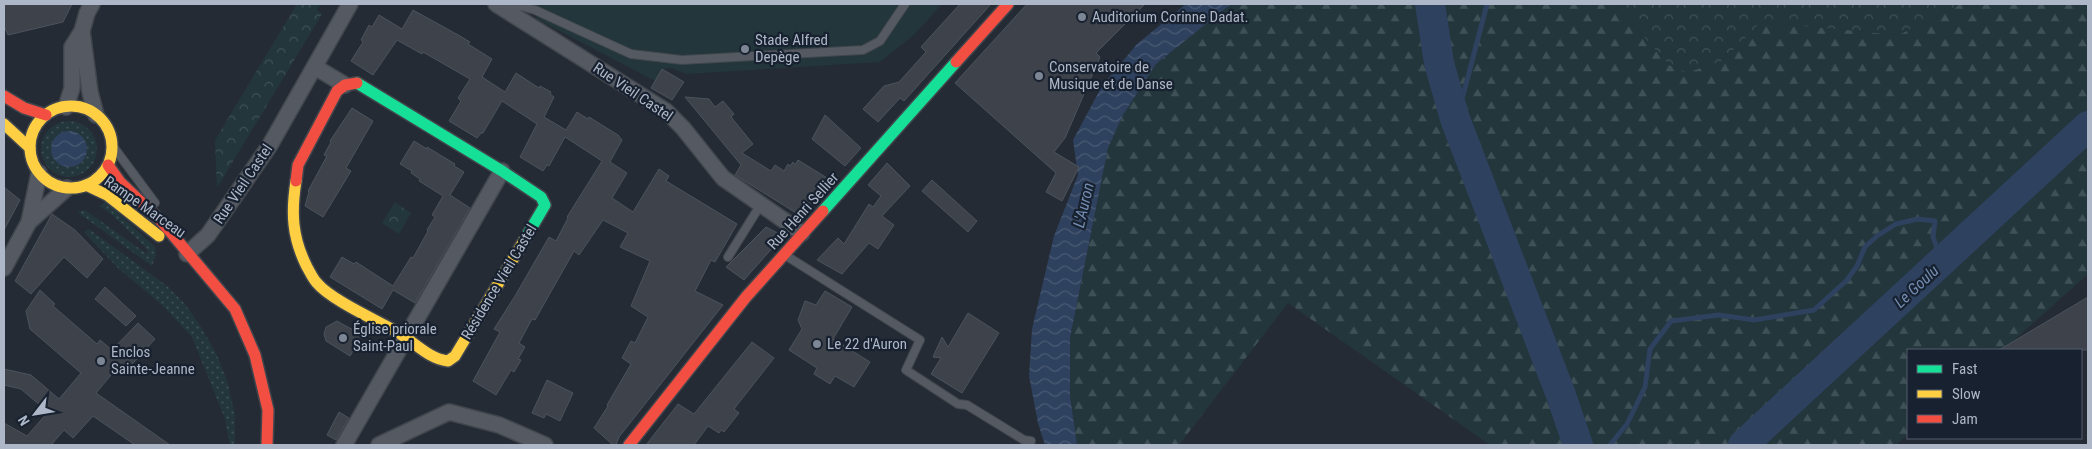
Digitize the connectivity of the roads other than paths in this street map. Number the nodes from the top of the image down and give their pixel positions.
1 (92, 4) edge
2 (350, 4) edge
3 (496, 4) edge
4 (512, 4) edge
5 (905, 4) edge
6 (1008, 4) edge
7 (82, 31) junction
8 (315, 67) junction
9 (345, 85) junction
10 (5, 94) edge
11 (66, 107) junction
12 (46, 115) junction
13 (96, 115) junction
14 (4, 124) edge
15 (4, 136) edge
16 (112, 145) junction
17 (31, 153) junction
18 (108, 165) junction
19 (502, 171) junction
20 (39, 172) junction
21 (86, 186) junction
22 (67, 188) junction
23 (761, 204) junction
24 (29, 222) junction
25 (162, 222) junction
26 (802, 233) junction
27 (187, 254) junction
28 (784, 254) junction
29 (728, 257) dead end
30 (4, 268) edge
31 (405, 337) junction
32 (1031, 441) dead end
33 (542, 444) edge
34 (267, 445) edge
35 (344, 445) edge
36 (379, 445) edge
37 (629, 445) edge

1 - 7 street
2 - 8 street, Rue Vieil Castel
3 - 23 street, Rue Vieil Castel
4 - 5 lane
6 - 26 street, Rue Henri Sellier
7 - 11 street
7 - 13 street
8 - 9 street, Résidence Vieil Castel
8 - 27 street, Rue Vieil Castel
9 - 19 street, Résidence Vieil Castel
9 - 31 street, Résidence Vieil Castel
10 - 12 street
11 - 12 street
11 - 13 street
12 - 17 street
13 - 16 street
14 - 17 street
15 - 17 lane
16 - 18 street
16 - 25 lane, Rampe Marceau
17 - 20 street
18 - 21 street
18 - 25 street, Rampe Marceau
19 - 31 street
19 - 31 street, Résidence Vieil Castel
20 - 22 street
20 - 24 street
21 - 22 street
21 - 27 street, Rampe Marceau
22 - 24 street
23 - 26 street, Rue Vieil Castel
23 - 29 lane
24 - 30 street
25 - 27 street, Rampe Marceau
26 - 28 street, Rue Henri Sellier
27 - 34 street, Rampe Marceau
28 - 32 lane
28 - 37 street, Rue Henri Sellier
31 - 35 street
33 - 36 street

